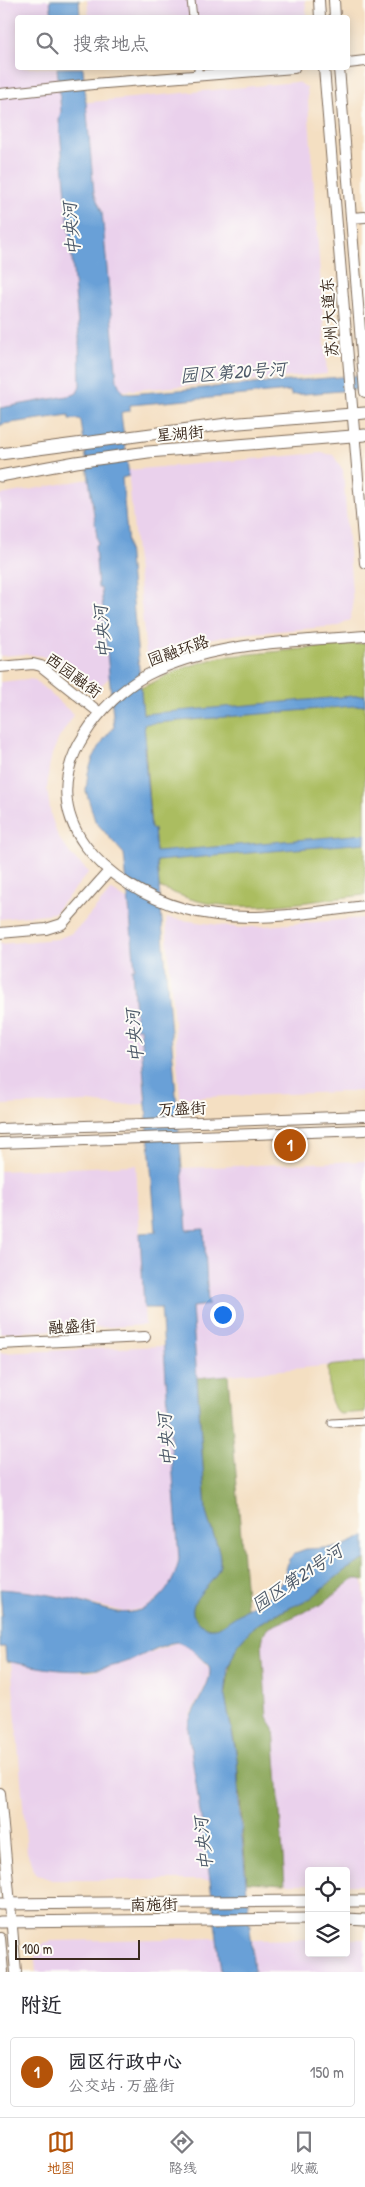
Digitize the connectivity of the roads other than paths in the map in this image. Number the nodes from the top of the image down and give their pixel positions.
1 (191, 0) edge
2 (319, 0) edge
3 (334, 0) edge
4 (193, 15) edge
5 (320, 15) edge
6 (335, 15) edge
7 (365, 61) edge
8 (350, 63) edge
9 (230, 70) edge
10 (324, 70) edge
11 (339, 70) edge
12 (198, 71) edge
13 (0, 94) edge
14 (365, 217) edge
15 (352, 218) junction
16 (365, 392) edge
17 (365, 413) edge
18 (352, 414) junction
19 (359, 435) edge
20 (0, 454) edge
21 (0, 476) edge
22 (365, 563) edge
23 (365, 636) edge
24 (0, 667) edge
25 (100, 713) junction
26 (113, 874) junction
27 (365, 906) edge
28 (0, 933) edge
29 (365, 1116) edge
30 (0, 1129) edge
31 (365, 1130) edge
32 (0, 1143) edge
33 (145, 1337) dead end
34 (0, 1344) edge
35 (365, 1421) edge
36 (332, 1423) dead end
37 (0, 1793) edge
38 (305, 1901) edge
39 (350, 1902) edge
40 (365, 1902) edge
41 (5, 1904) edge
42 (305, 1919) edge
43 (350, 1920) edge
44 (365, 1920) edge
45 (6, 1922) edge
46 (0, 1938) edge
47 (3, 1972) edge
48 (16, 1972) edge

1 - 4 street
2 - 5 main road
3 - 6 main road
7 - 8 main road
9 - 12 main road
10 - 18 main road, 苏州大道东
11 - 15 main road, 苏州大道东
12 - 13 main road
14 - 15 main road
15 - 16 main road, 苏州大道东
17 - 18 main road, 星湖街
18 - 19 main road, 苏州大道东
18 - 20 main road, 星湖街
19 - 21 main road, 星湖街
19 - 22 main road, 苏州大道东
23 - 25 main road, 园融环路
24 - 25 main road, 西园融街
25 - 26 main road, 园融环路
26 - 27 main road, 园融环路
26 - 28 main road
29 - 30 main road, 万盛街
31 - 32 main road, 万盛街
33 - 34 main road, 融盛街
35 - 36 street
37 - 41 main road
38 - 41 main road, 南施街
39 - 40 main road
41 - 45 main road
42 - 45 main road, 南施街
43 - 44 main road
45 - 48 main road
46 - 47 main road

